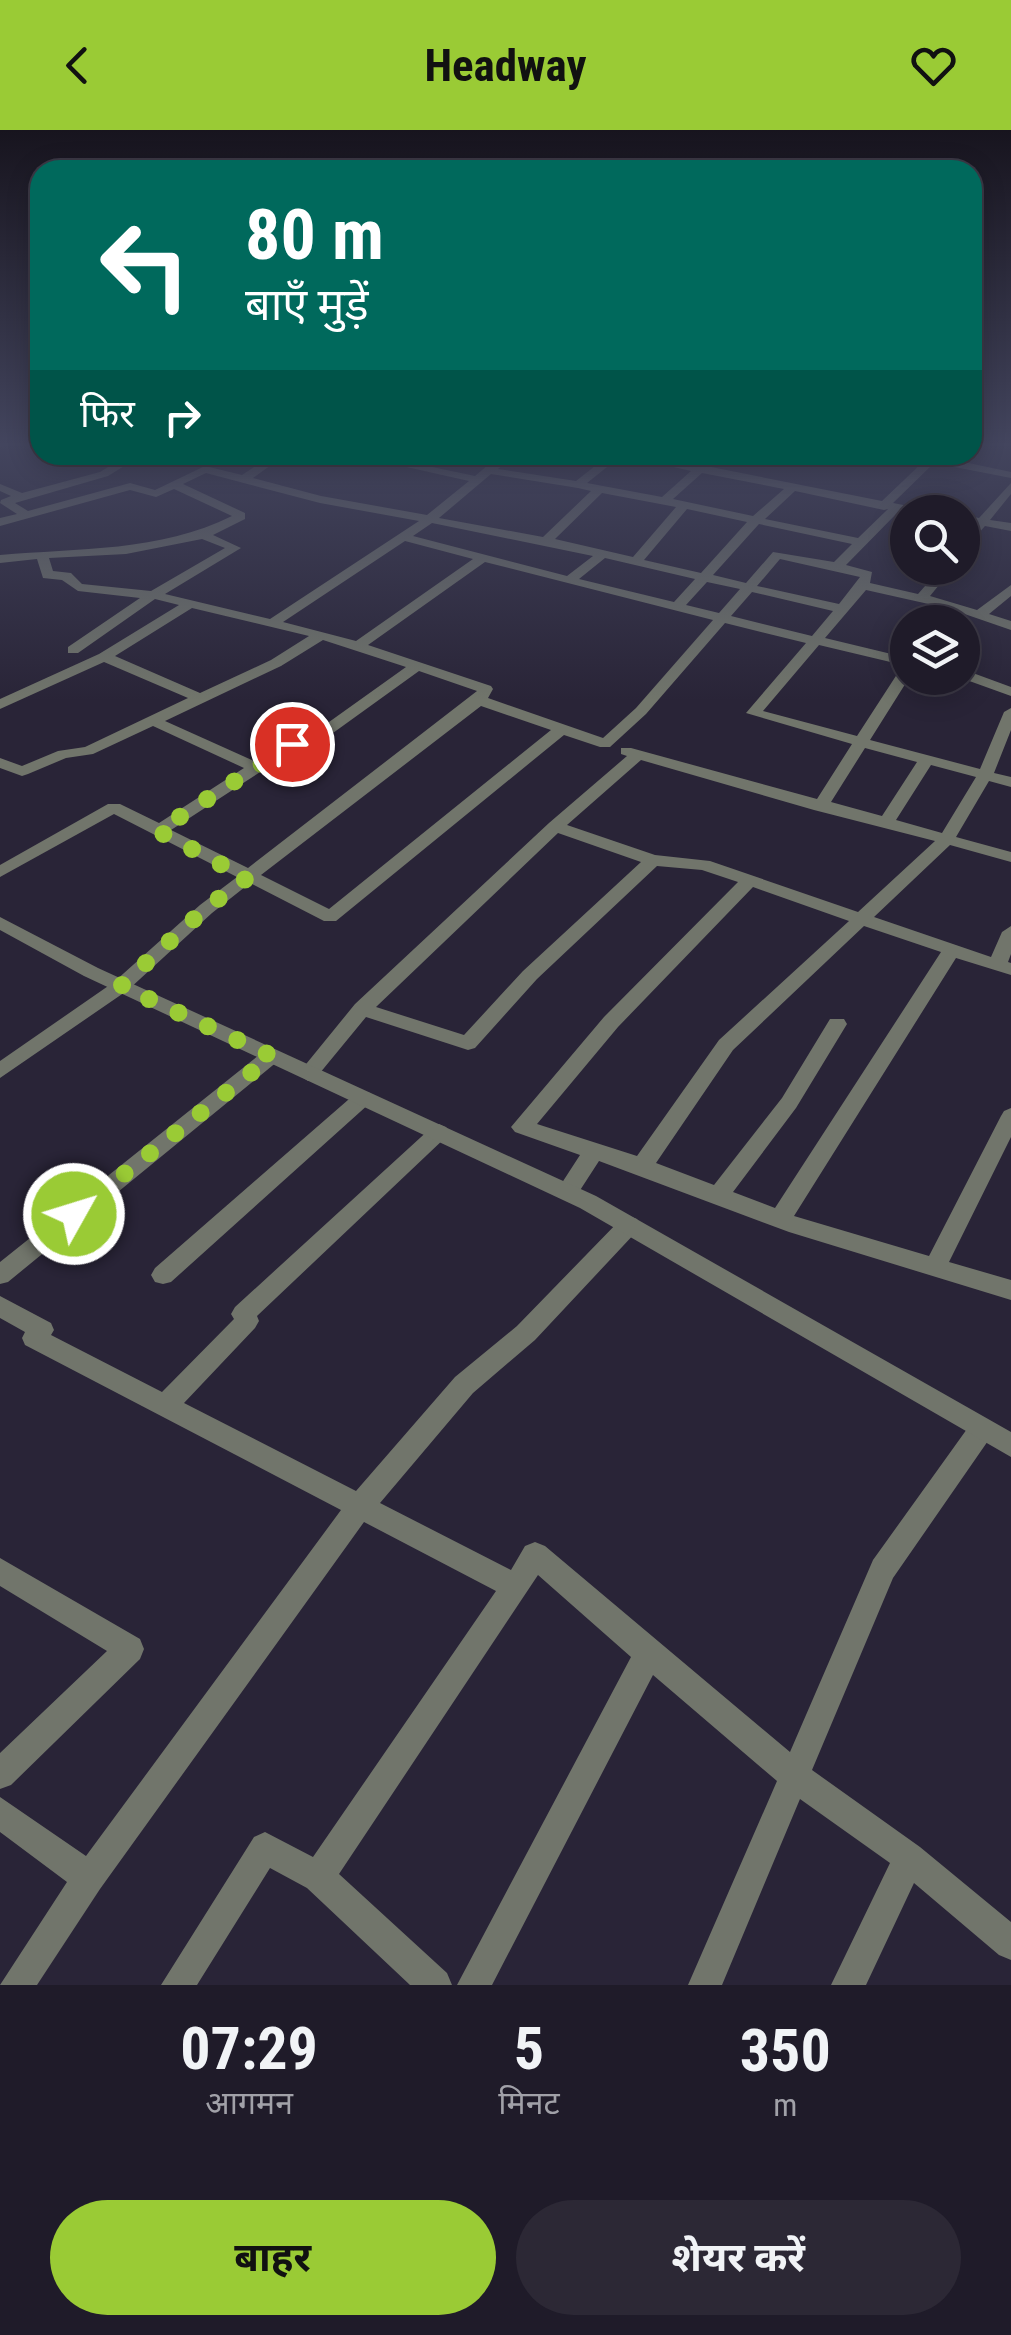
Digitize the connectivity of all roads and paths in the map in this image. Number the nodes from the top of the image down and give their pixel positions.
1 (217, 529) edge
2 (416, 529) edge
3 (477, 529) edge
4 (559, 529) edge
5 (664, 529) edge
6 (748, 529) edge
7 (797, 529) edge
8 (870, 529) edge
9 (804, 530) junction
10 (203, 536) junction
11 (402, 538) junction
12 (546, 541) junction
13 (858, 542) junction
14 (603, 554) junction
15 (42, 555) junction
16 (777, 555) junction
17 (0, 559) edge
18 (481, 559) junction
19 (636, 561) junction
20 (837, 566) junction
21 (703, 576) junction
22 (569, 580) junction
23 (863, 585) junction
24 (931, 585) edge
25 (748, 587) junction
26 (1011, 590) edge
27 (153, 595) junction
28 (922, 596) junction
29 (190, 604) junction
30 (950, 605) edge
31 (678, 606) junction
32 (842, 608) junction
33 (980, 614) edge
34 (980, 615) edge
35 (722, 618) junction
36 (271, 624) junction
37 (1011, 626) edge
38 (321, 635) junction
39 (815, 641) junction
40 (358, 646) junction
41 (72, 650) dead end
42 (104, 657) junction
43 (890, 660) edge
44 (417, 666) junction
45 (980, 681) edge
46 (1011, 692) edge
47 (890, 695) edge
48 (202, 699) junction
49 (478, 700) junction
50 (0, 706) edge
51 (1011, 712) edge
52 (154, 721) junction
53 (562, 729) junction
54 (864, 739) junction
55 (605, 744) junction
56 (637, 756) junction
57 (927, 759) junction
58 (0, 763) edge
59 (256, 768) junction
60 (986, 775) junction
61 (1011, 782) edge
62 (820, 807) junction
63 (886, 823) junction
64 (554, 828) junction
65 (158, 831) junction
66 (946, 840) junction
67 (1011, 856) edge
68 (653, 860) junction
69 (0, 872) edge
70 (247, 878) junction
71 (749, 881) junction
72 (862, 920) junction
73 (0, 922) edge
74 (1011, 932) edge
75 (952, 950) junction
76 (1004, 967) edge
77 (121, 986) junction
78 (362, 1009) junction
79 (837, 1024) dead end
80 (272, 1056) junction
81 (0, 1071) edge
82 (308, 1074) junction
83 (363, 1098) junction
84 (1011, 1116) edge
85 (439, 1132) junction
86 (594, 1151) junction
87 (642, 1166) junction
88 (567, 1192) junction
89 (719, 1195) junction
90 (780, 1219) junction
91 (630, 1226) junction
92 (935, 1267) junction
93 (0, 1274) edge
94 (163, 1275) dead end
95 (1011, 1290) edge
96 (0, 1306) edge
97 (164, 1407) junction
98 (981, 1430) junction
99 (1011, 1446) edge
100 (360, 1506) junction
101 (0, 1571) edge
102 (516, 1588) junction
103 (649, 1653) junction
104 (0, 1774) edge
105 (795, 1776) junction
106 (0, 1813) edge
107 (909, 1858) junction
108 (318, 1877) junction
109 (88, 1878) junction
110 (1011, 1943) edge
111 (17, 1985) edge
112 (178, 1985) edge
113 (434, 1985) edge
114 (474, 1985) edge
115 (705, 1985) edge
116 (848, 1985) edge

1 - 10 street
2 - 11 street
3 - 12 street
4 - 12 street
5 - 19 street
6 - 21 street
7 - 9 street
8 - 13 street
9 - 13 street
9 - 16 street
10 - 15 street
10 - 27 street
11 - 18 street
11 - 36 street
12 - 14 street
13 - 20 street
14 - 19 street
14 - 22 street
15 - 17 street
15 - 27 street
16 - 20 street
16 - 25 street
18 - 22 street
18 - 40 street
19 - 21 street
20 - 23 street
21 - 25 street
21 - 31 street
22 - 31 street
23 - 28 street
23 - 32 street
24 - 28 street
25 - 32 street
25 - 35 street
26 - 33 street
27 - 29 street
27 - 41 street
28 - 30 street
29 - 36 street
29 - 42 street
31 - 35 street
32 - 39 street
34 - 37 street
35 - 39 street
35 - 55 street
36 - 38 street
38 - 40 street
38 - 48 street
39 - 43 street
39 - 54 street
40 - 44 street
42 - 48 street
42 - 50 street
44 - 49 street
44 - 59 street
45 - 46 street
47 - 54 street
48 - 52 street
49 - 53 street
49 - 70 street
51 - 60 street
52 - 58 street
52 - 59 street
53 - 55 street
53 - 70 street
54 - 57 street
54 - 62 street
55 - 56 street
56 - 62 street
56 - 64 street
57 - 60 street
57 - 63 street
59 - 65 street
60 - 61 street
60 - 66 street
62 - 63 street
63 - 66 street
64 - 68 street
64 - 78 street
65 - 69 street
65 - 70 street
66 - 67 street
66 - 72 street
68 - 71 street
68 - 78 street
70 - 77 street
71 - 72 street
71 - 86 street
72 - 75 street
72 - 87 street
73 - 77 street
74 - 76 street
75 - 76 street
75 - 90 street
77 - 80 street
77 - 81 street
78 - 82 street
79 - 89 street
80 - 82 street
80 - 93 street
82 - 83 street
83 - 85 street
83 - 94 street
84 - 92 street
85 - 88 street
85 - 97 street
86 - 87 street
86 - 88 street
87 - 89 street
88 - 91 street
89 - 90 street
90 - 92 street
91 - 98 street
91 - 100 street
92 - 95 street
96 - 97 street
97 - 100 street
98 - 99 street
98 - 105 street
100 - 102 street
100 - 109 street
101 - 104 street
102 - 103 street
102 - 108 street
103 - 105 street
103 - 114 street
105 - 107 street
105 - 115 street
106 - 109 street
107 - 110 street
107 - 116 street
108 - 112 street
108 - 113 street
109 - 111 street

